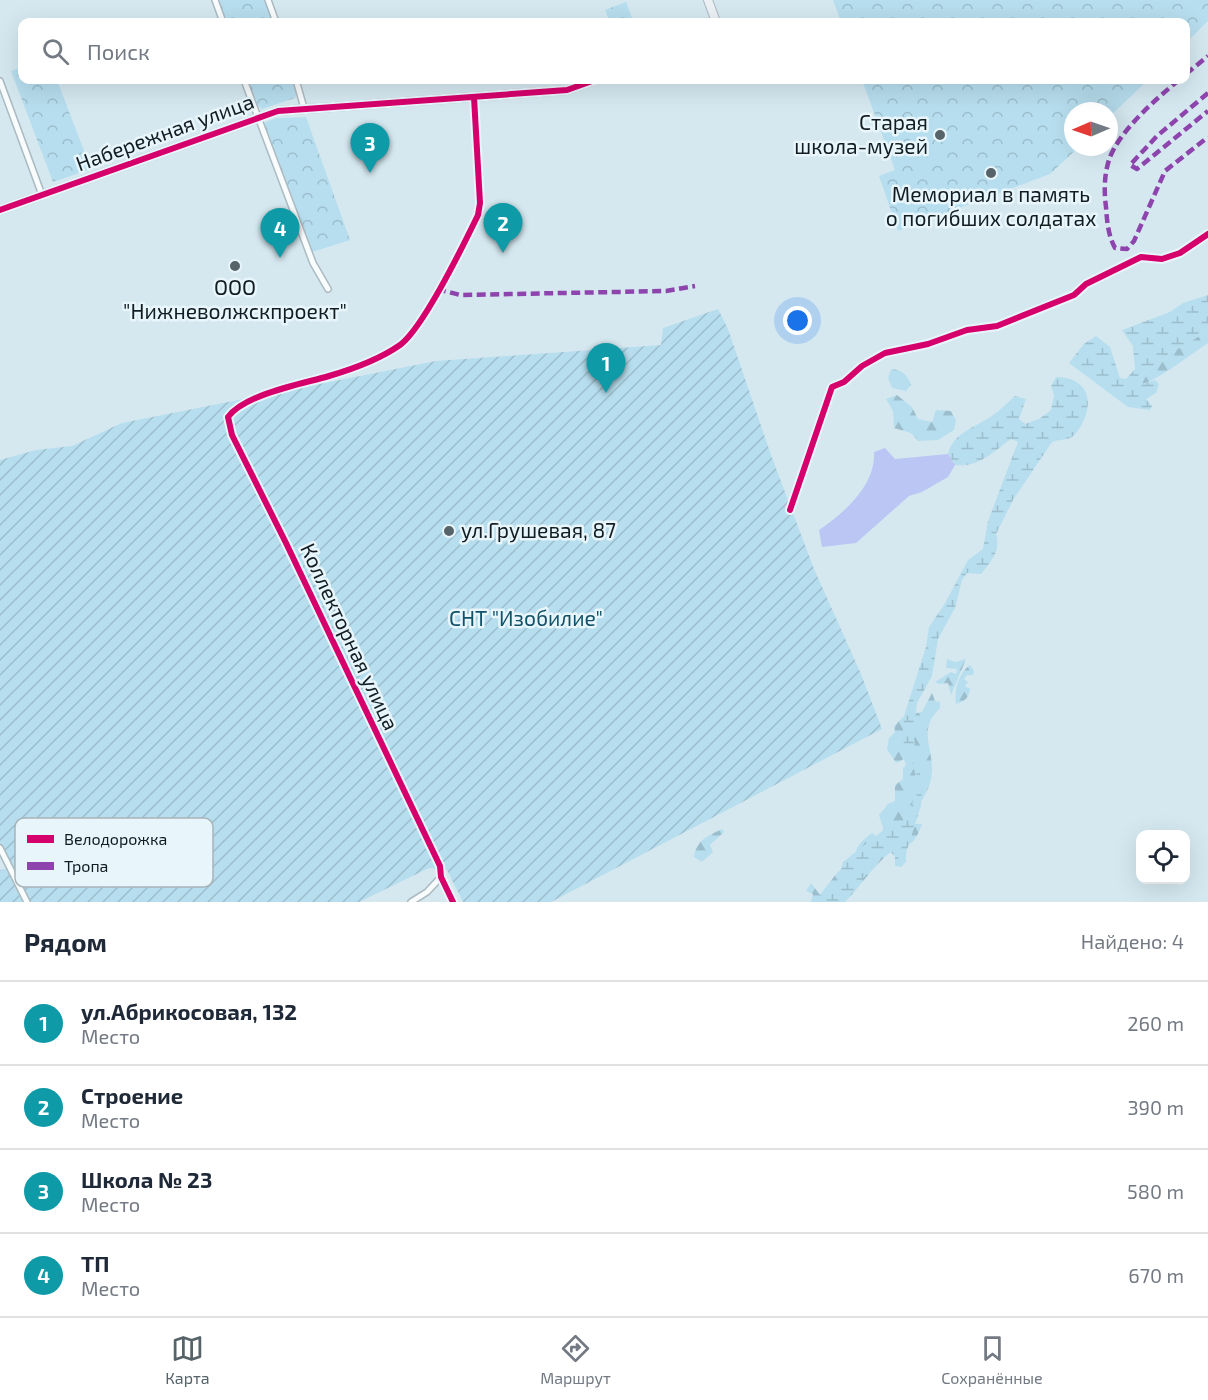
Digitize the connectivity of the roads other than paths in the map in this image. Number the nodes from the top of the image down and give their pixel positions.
1 (215, 0) edge
2 (268, 0) edge
3 (708, 0) edge
4 (222, 18) edge
5 (275, 18) edge
6 (715, 18) edge
7 (0, 81) edge
8 (246, 84) edge
9 (297, 84) edge
10 (584, 84) edge
11 (474, 97) junction
12 (304, 108) junction
13 (258, 116) junction
14 (42, 195) junction
15 (0, 210) edge
16 (1208, 234) edge
17 (328, 289) dead end
18 (790, 510) dead end
19 (0, 848) edge
20 (441, 877) junction
21 (15, 878) edge
22 (20, 887) edge
23 (27, 902) edge
24 (411, 902) edge
25 (453, 902) edge

1 - 4 street
2 - 5 street
3 - 6 street
7 - 14 street
8 - 13 street
9 - 12 street
10 - 11 street, Набережная улица
11 - 12 street, Набережная улица
11 - 20 street, Коллекторная улица
12 - 13 street, Набережная улица
13 - 14 street, Набережная улица
13 - 17 street
14 - 15 street, Набережная улица
16 - 18 street
19 - 21 street
20 - 24 street
20 - 25 street, Коллекторная улица
22 - 23 street

